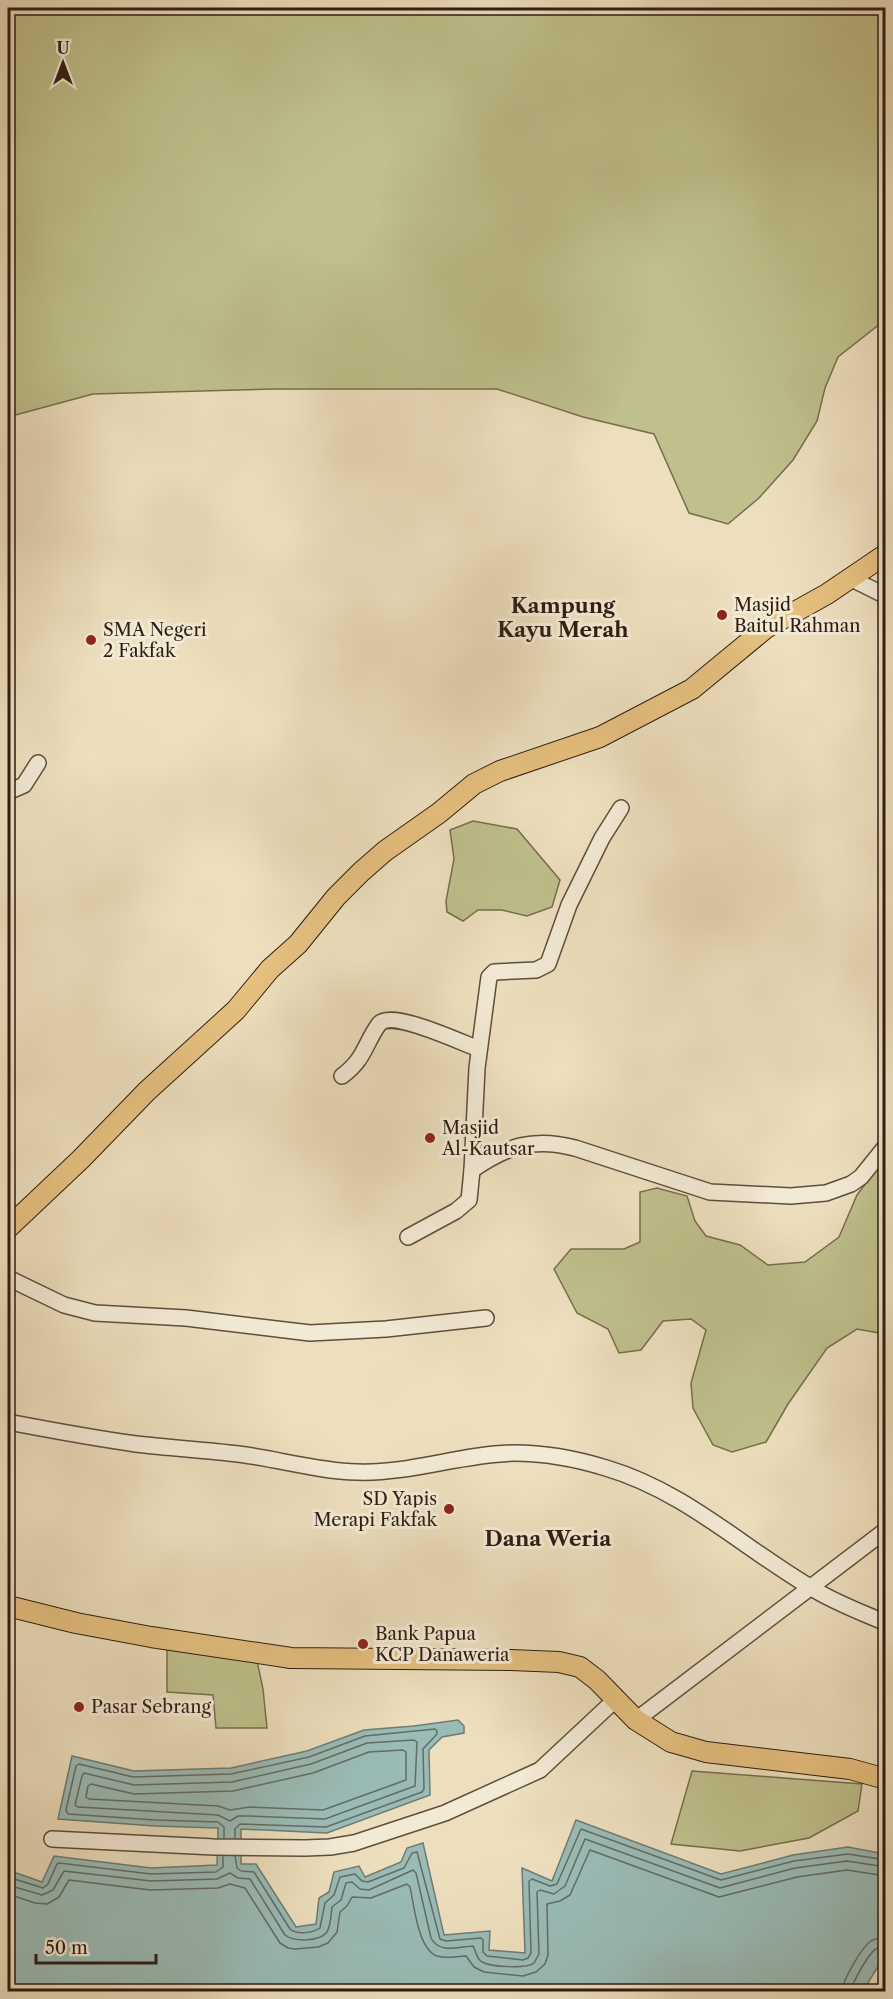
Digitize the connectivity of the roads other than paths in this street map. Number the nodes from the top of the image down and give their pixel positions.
1 (885, 554) edge
2 (852, 579) junction
3 (885, 596) edge
4 (38, 763) dead end
5 (8, 792) edge
6 (621, 808) dead end
7 (479, 1049) junction
8 (342, 1076) dead end
9 (885, 1146) edge
10 (472, 1170) junction
11 (8, 1228) edge
12 (408, 1237) dead end
13 (8, 1278) edge
14 (486, 1318) dead end
15 (8, 1422) edge
16 (885, 1530) edge
17 (811, 1588) junction
18 (8, 1606) edge
19 (885, 1623) edge
20 (616, 1699) junction
21 (636, 1720) junction
22 (885, 1779) edge
23 (52, 1839) dead end

1 - 2 main road
2 - 3 street
2 - 11 main road
4 - 5 street
6 - 7 street
7 - 8 street
7 - 10 street
9 - 10 street
10 - 12 street
13 - 14 street
15 - 17 street
16 - 17 street
17 - 19 street
17 - 21 street
18 - 20 main road
20 - 21 main road
20 - 23 street
21 - 22 main road

